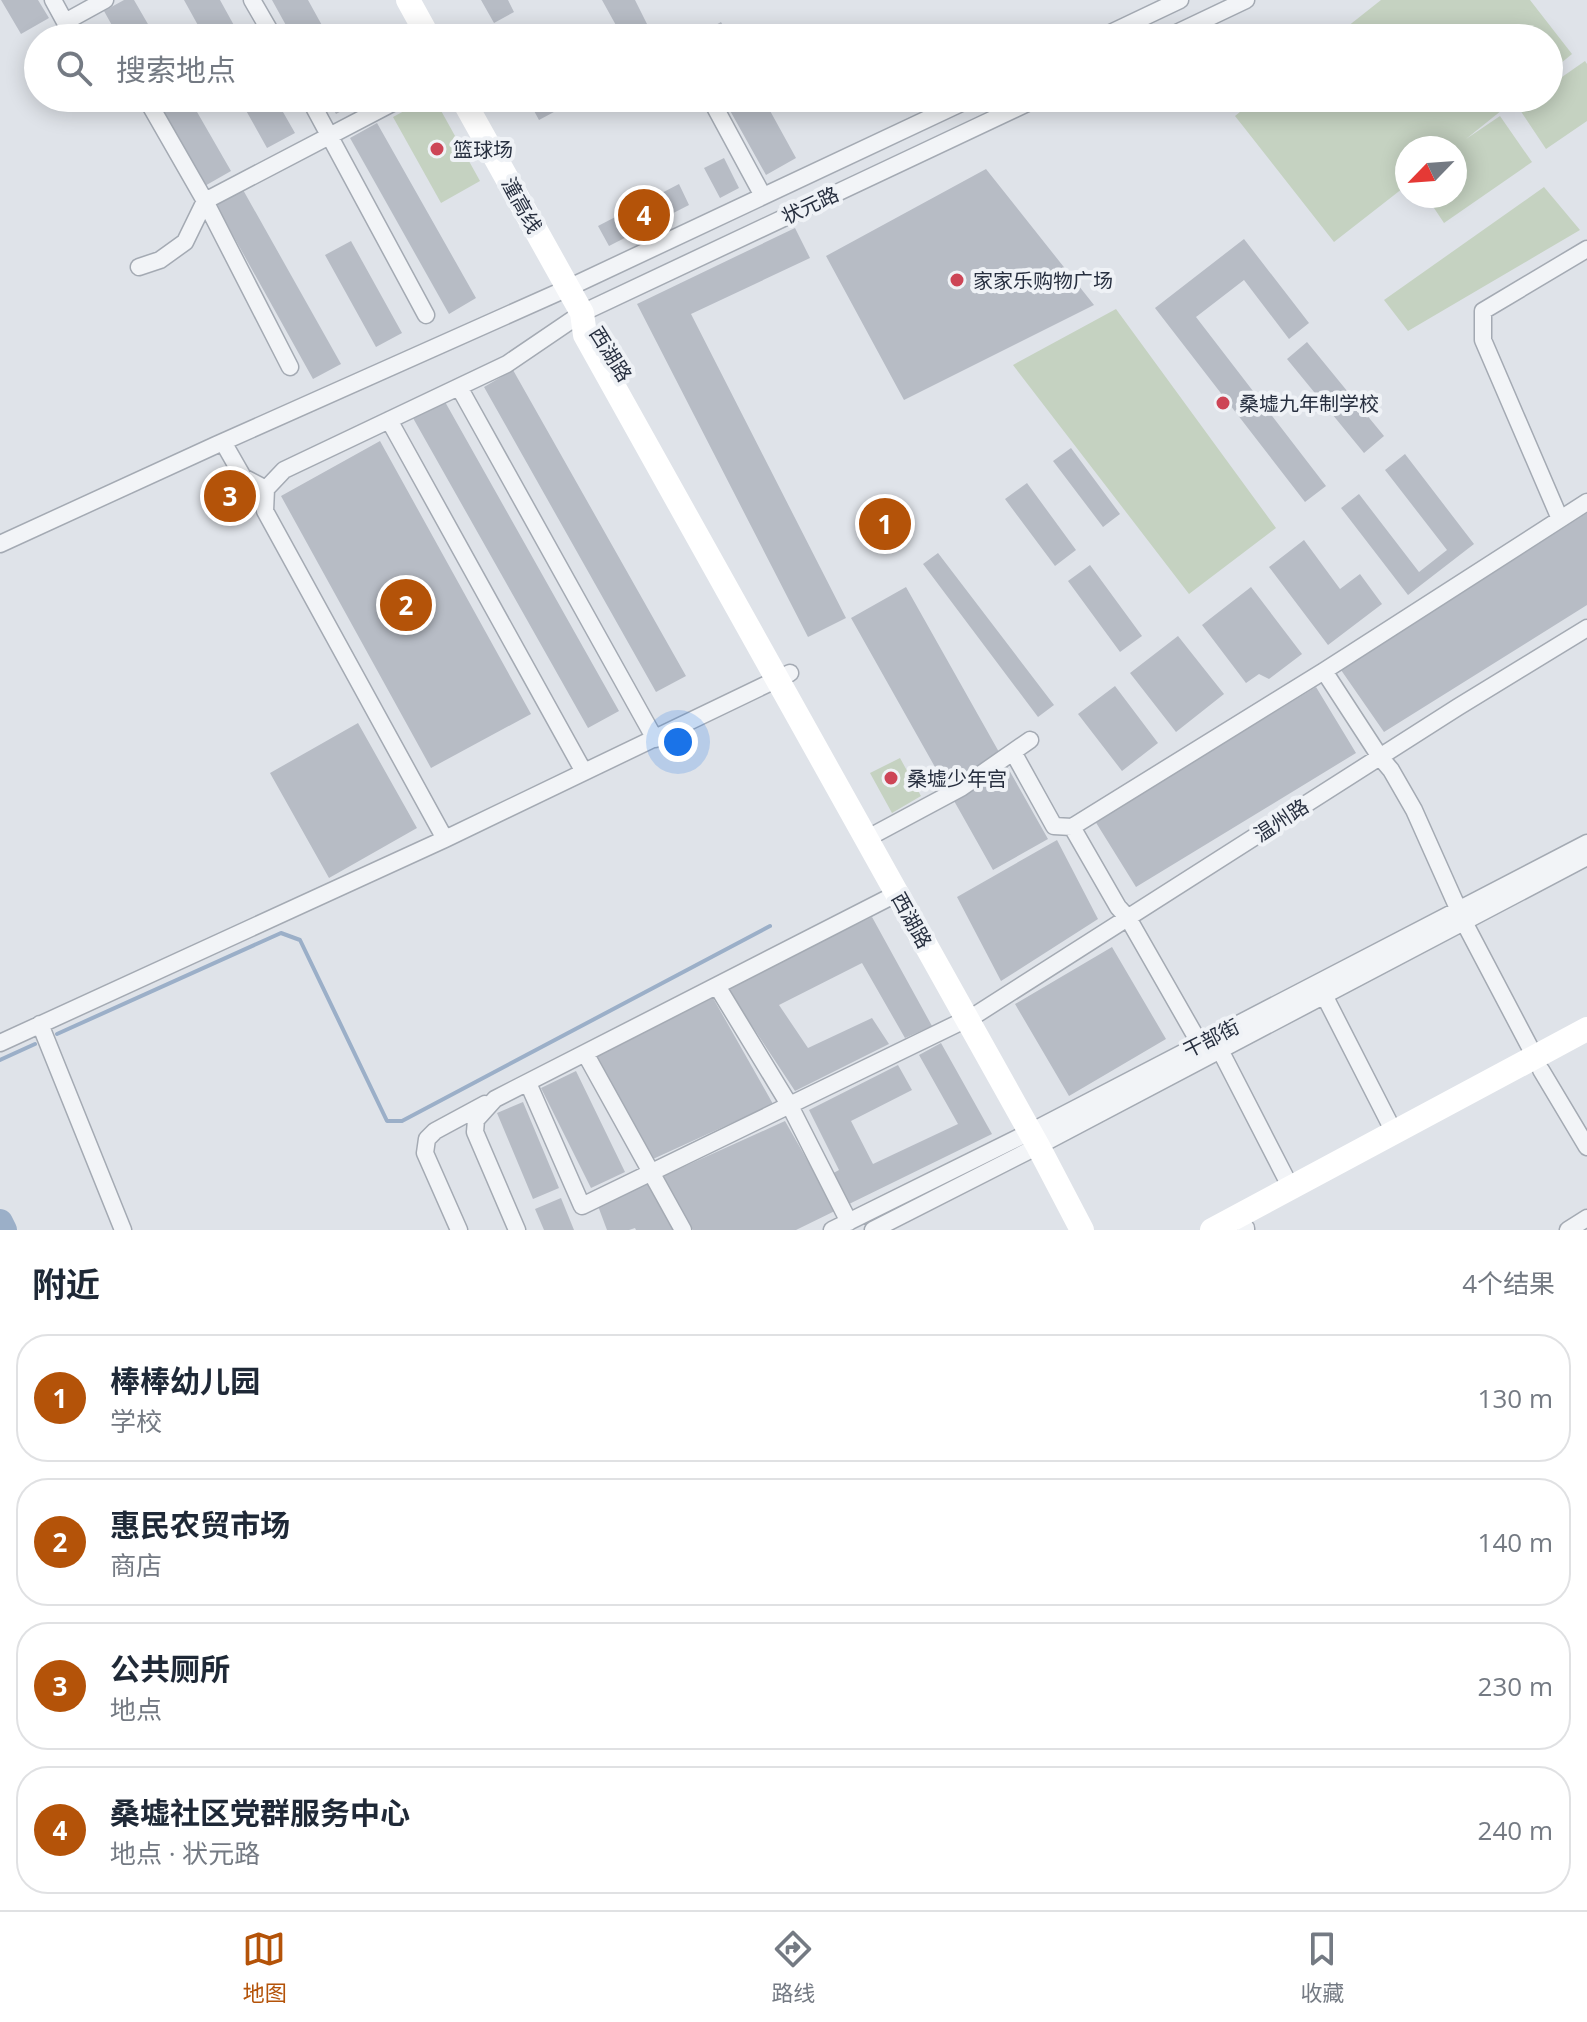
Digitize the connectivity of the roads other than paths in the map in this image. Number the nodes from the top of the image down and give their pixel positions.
1 (53, 0) edge
2 (105, 0) edge
3 (252, 0) edge
4 (408, 0) edge
5 (1180, 0) edge
6 (1246, 0) edge
7 (266, 24) edge
8 (421, 24) edge
9 (1129, 24) edge
10 (1195, 24) edge
11 (154, 112) edge
12 (317, 112) edge
13 (375, 112) edge
14 (470, 112) edge
15 (718, 112) edge
16 (942, 112) edge
17 (1008, 112) edge
18 (330, 136) junction
19 (763, 196) junction
20 (205, 201) junction
21 (1587, 249) edge
22 (139, 267) dead end
23 (568, 288) junction
24 (582, 313) junction
25 (426, 315) dead end
26 (290, 367) dead end
27 (459, 387) junction
28 (389, 420) junction
29 (223, 442) junction
30 (266, 489) junction
31 (1587, 502) edge
32 (1560, 519) junction
33 (0, 544) edge
34 (1587, 628) edge
35 (1324, 671) junction
36 (784, 676) junction
37 (655, 739) junction
38 (1030, 740) dead end
39 (1013, 752) junction
40 (1380, 757) junction
41 (584, 772) junction
42 (1072, 827) junction
43 (877, 833) junction
44 (445, 839) junction
45 (1587, 843) edge
46 (1587, 857) edge
47 (898, 893) junction
48 (1462, 915) junction
49 (1128, 918) junction
50 (717, 986) junction
51 (1324, 995) junction
52 (972, 1016) junction
53 (40, 1024) junction
54 (1587, 1029) edge
55 (0, 1043) edge
56 (1200, 1044) junction
57 (1587, 1045) edge
58 (1220, 1050) junction
59 (585, 1053) junction
60 (1538, 1063) junction
61 (528, 1083) junction
62 (495, 1099) junction
63 (790, 1106) junction
64 (1394, 1132) junction
65 (1039, 1136) junction
66 (1587, 1147) edge
67 (651, 1173) junction
68 (1291, 1188) junction
69 (1587, 1218) edge
70 (849, 1222) junction
71 (1245, 1229) edge
72 (123, 1230) edge
73 (459, 1230) edge
74 (517, 1230) edge
75 (683, 1230) edge
76 (832, 1230) edge
77 (873, 1230) edge
78 (1082, 1230) edge
79 (1096, 1230) edge
80 (1212, 1230) edge
81 (1568, 1230) edge

1 - 2 street
3 - 7 street
4 - 8 main road
5 - 9 street
6 - 10 street
11 - 20 street
12 - 18 street
13 - 18 street
14 - 23 main road, 潼高线
15 - 19 street
16 - 19 street, 状元路
17 - 24 street, 状元路
18 - 20 street
18 - 25 street
19 - 23 street, 状元路
20 - 22 street
20 - 26 street
21 - 32 street
23 - 24 main road, 潼高线
23 - 29 street, 状元路
24 - 27 street, 状元路
24 - 36 main road, 西湖路
27 - 28 street, 状元路
27 - 37 street
28 - 30 street, 状元路
28 - 41 street
29 - 30 street
29 - 33 street, 状元路
30 - 44 street
31 - 32 street
32 - 35 street
34 - 40 street, 温州路
35 - 40 street
35 - 42 street
36 - 37 street
36 - 43 main road, 西湖路
36 - 47 main road, 西湖路
37 - 41 street
38 - 39 street
39 - 42 street
39 - 43 street
40 - 48 street
40 - 49 street, 温州路
41 - 44 street
42 - 49 street
43 - 52 main road, 西湖路
44 - 53 street
45 - 48 street, 干部街
46 - 48 street, 干部街
47 - 50 street
47 - 52 main road, 西湖路
48 - 51 street, 干部街
48 - 56 street, 干部街
48 - 60 street
49 - 52 street, 温州路
49 - 56 street
50 - 59 street
50 - 63 street
51 - 58 street, 干部街
51 - 64 street
52 - 63 street, 温州路
52 - 65 main road, 西湖路
53 - 55 street
53 - 72 street
54 - 60 main road
56 - 58 street
56 - 65 street, 干部街
57 - 60 main road
58 - 65 street, 干部街
58 - 68 street
59 - 61 street
59 - 67 street
60 - 64 main road
60 - 66 street
60 - 71 main road
61 - 62 street
61 - 67 street, 温州路
62 - 73 street
62 - 74 street
63 - 67 street, 温州路
63 - 70 street
64 - 68 main road
65 - 70 street, 干部街
65 - 77 street, 干部街
65 - 78 main road, 西湖路
65 - 79 main road, 西湖路
67 - 75 street
68 - 80 main road
69 - 81 street
70 - 76 street, 干部街

